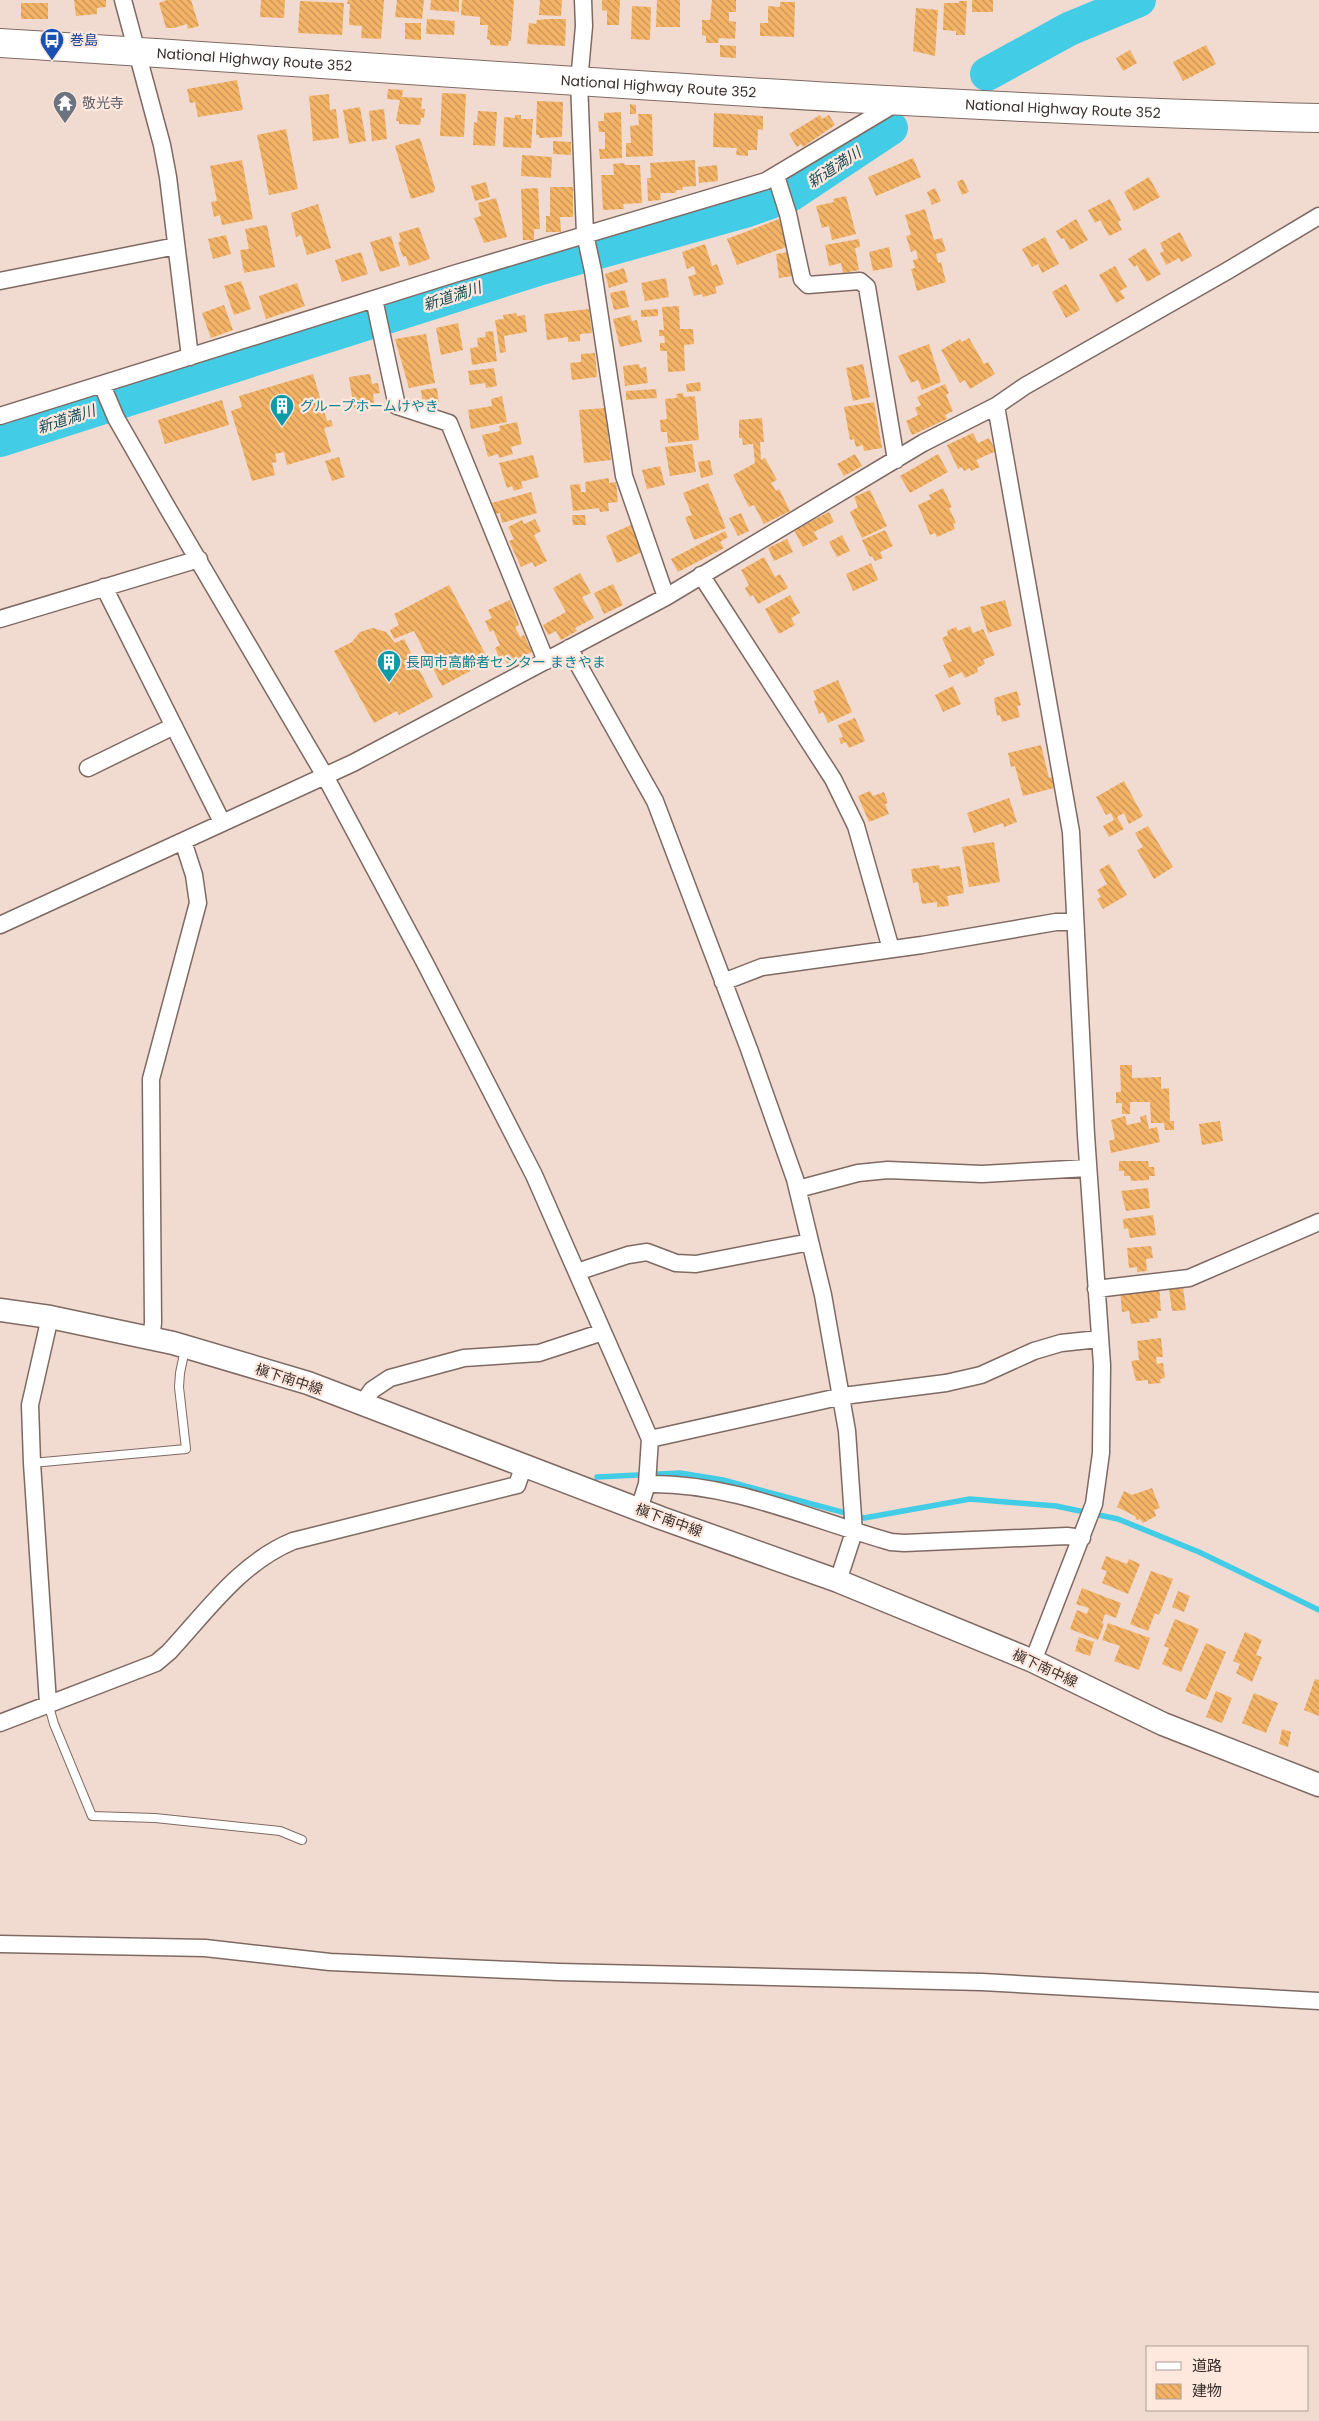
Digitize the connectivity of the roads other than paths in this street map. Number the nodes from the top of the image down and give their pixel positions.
1 (123, 0) edge
2 (584, 0) edge
3 (0, 43) edge
4 (137, 51) junction
5 (579, 82) junction
6 (902, 100) junction
7 (1319, 118) edge
8 (776, 176) junction
9 (1319, 216) edge
10 (586, 239) junction
11 (176, 246) junction
12 (0, 281) edge
13 (375, 305) junction
14 (190, 357) junction
15 (103, 389) junction
16 (996, 406) junction
17 (0, 416) edge
18 (896, 460) junction
19 (198, 559) junction
20 (701, 575) junction
21 (104, 587) junction
22 (666, 597) junction
23 (0, 620) edge
24 (569, 648) junction
25 (546, 661) junction
26 (174, 726) junction
27 (88, 768) dead end
28 (325, 776) junction
29 (222, 822) junction
30 (183, 841) junction
31 (1075, 922) junction
32 (0, 925) edge
33 (891, 949) junction
34 (723, 982) junction
35 (1088, 1168) junction
36 (798, 1189) junction
37 (1319, 1222) edge
38 (810, 1242) junction
39 (577, 1272) junction
40 (1096, 1289) junction
41 (0, 1310) edge
42 (50, 1317) junction
43 (603, 1332) junction
44 (151, 1339) junction
45 (1099, 1339) junction
46 (186, 1347) junction
47 (843, 1396) junction
48 (362, 1404) junction
49 (650, 1439) junction
50 (32, 1462) junction
51 (524, 1465) junction
52 (647, 1484) junction
53 (639, 1509) junction
54 (854, 1532) junction
55 (1082, 1538) junction
56 (838, 1581) junction
57 (1034, 1660) junction
58 (48, 1703) junction
59 (0, 1723) edge
60 (1319, 1785) edge
61 (302, 1840) dead end
62 (0, 1944) edge
63 (1319, 2001) edge

1 - 4 street
2 - 5 street
3 - 4 highway, National Highway Route 352
4 - 5 highway, National Highway Route 352
4 - 11 street
5 - 6 highway, National Highway Route 352
5 - 10 street
6 - 7 highway, National Highway Route 352
6 - 8 street
8 - 10 street
8 - 18 street
9 - 16 street
10 - 13 street
10 - 22 street
11 - 12 street
11 - 14 street
13 - 14 street
13 - 25 street
14 - 15 street
15 - 17 street
15 - 19 street
16 - 18 street
16 - 31 street
18 - 20 street
19 - 21 street
19 - 28 street
20 - 22 street
20 - 33 street
21 - 23 street
21 - 26 street
22 - 24 street
24 - 25 street
24 - 34 street
25 - 28 street
26 - 27 street
26 - 29 street
28 - 29 street
28 - 39 street
29 - 30 street
30 - 32 street
30 - 44 street
31 - 33 street
31 - 35 street
33 - 34 street
34 - 36 street
35 - 36 street
35 - 40 street
36 - 38 street
37 - 40 street
38 - 39 street
38 - 47 street
39 - 43 street
40 - 45 street
41 - 42 main road, 槇下南中線
42 - 44 main road, 槇下南中線
42 - 50 street
43 - 48 street
43 - 49 street
44 - 46 main road, 槇下南中線
45 - 47 street
45 - 55 street
46 - 48 main road, 槇下南中線
46 - 50 lane
47 - 49 street
47 - 54 street
48 - 51 main road, 槇下南中線
49 - 52 street
50 - 58 street
51 - 53 main road, 槇下南中線
51 - 58 street
52 - 53 street
52 - 54 street
53 - 56 main road, 槇下南中線
54 - 55 street
54 - 56 street
55 - 57 street
56 - 57 main road, 槇下南中線
57 - 60 main road, 槇下南中線
58 - 59 street
58 - 61 lane
62 - 63 street

